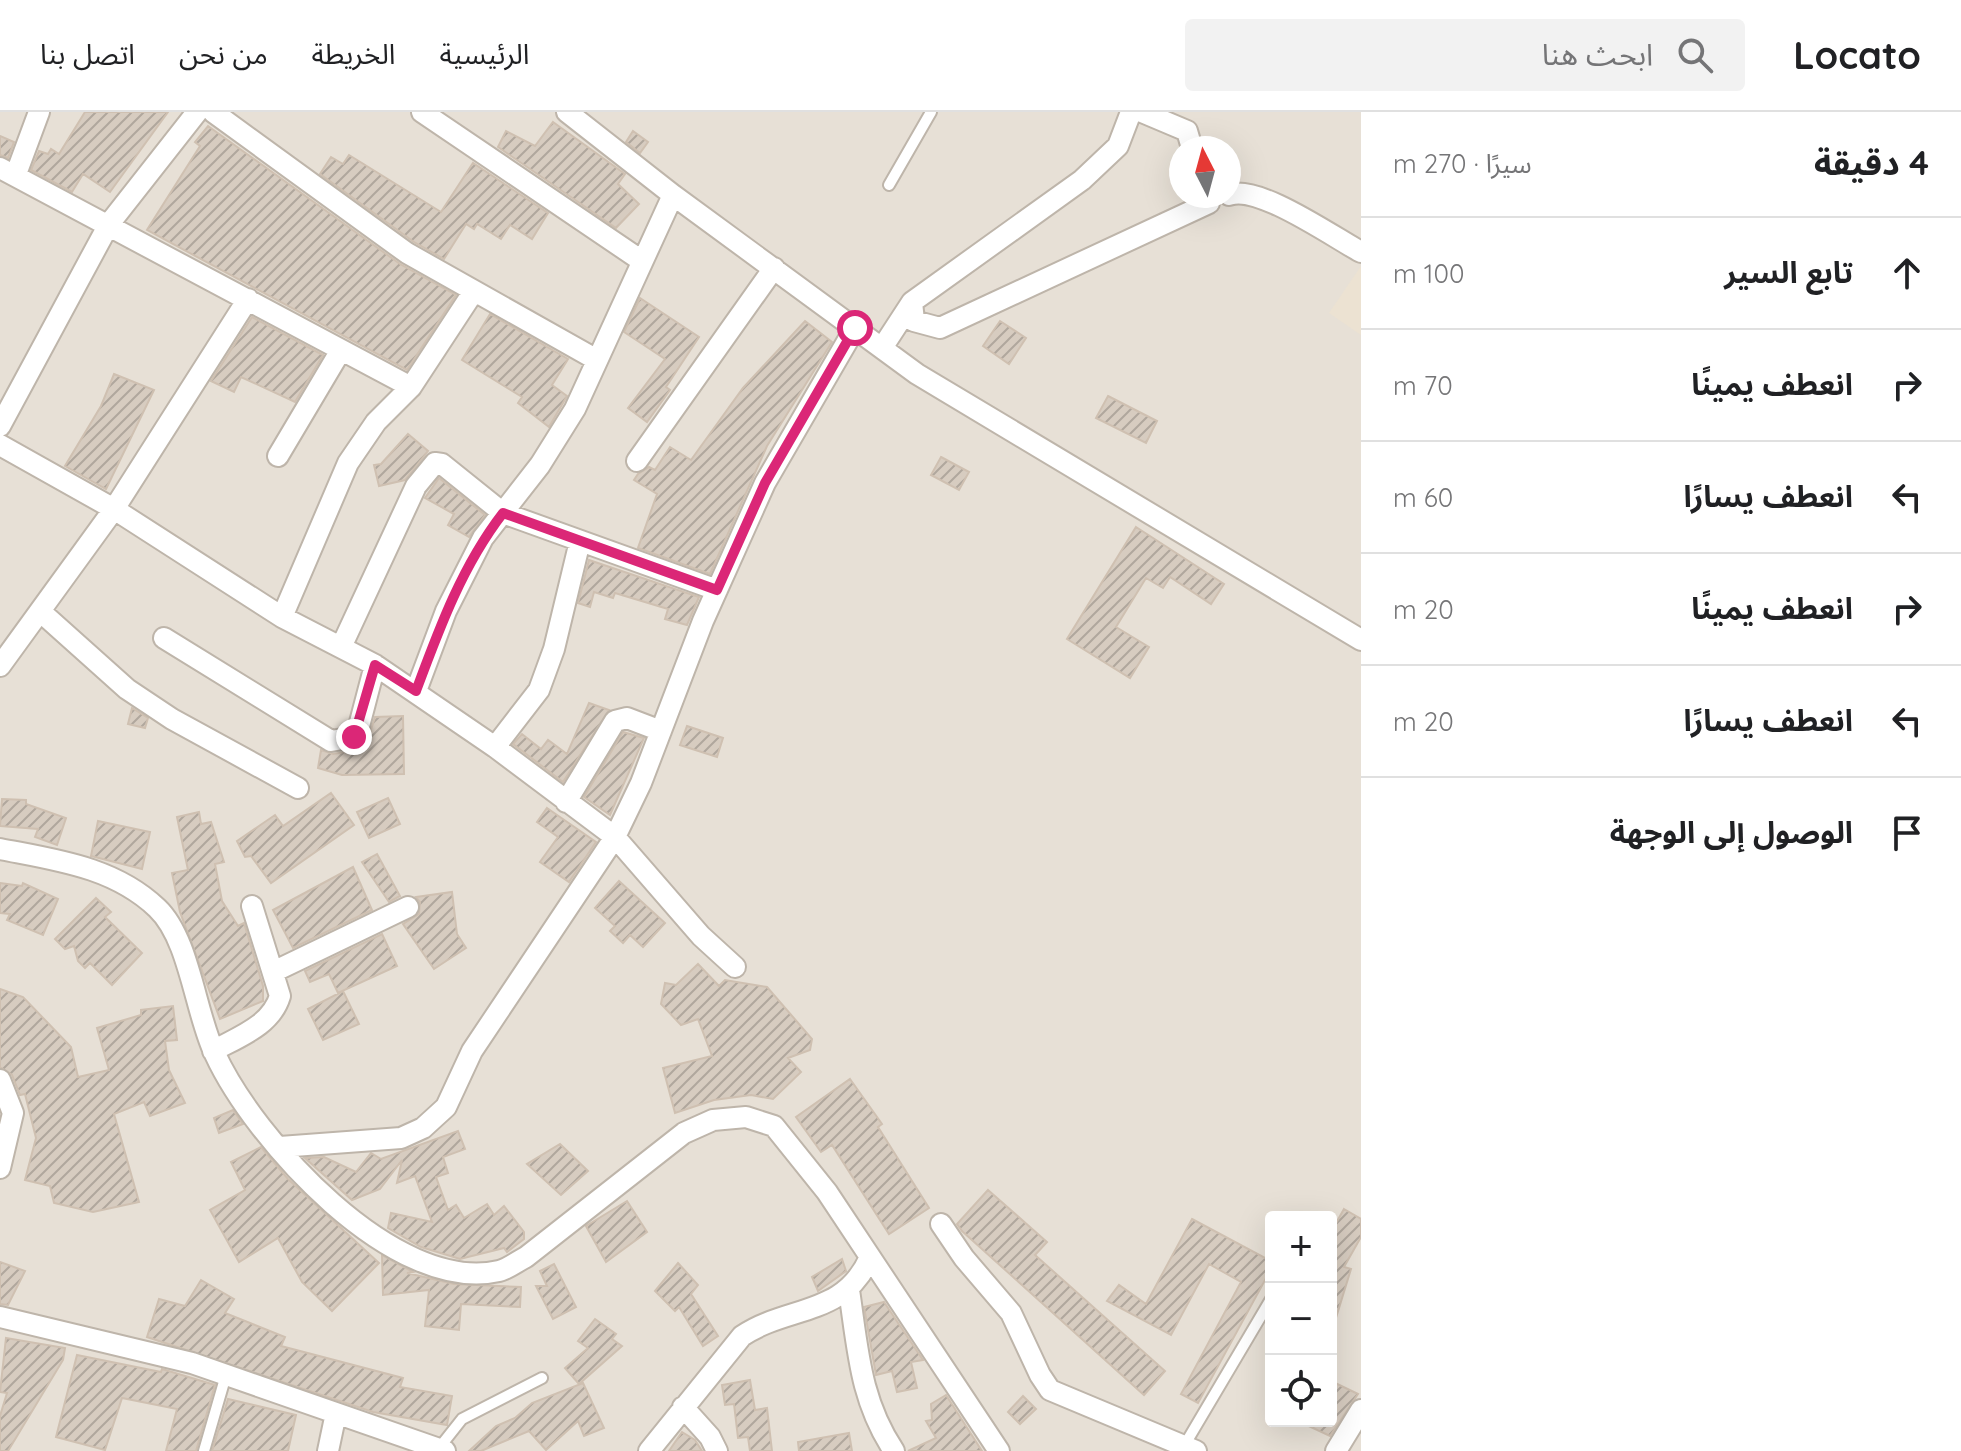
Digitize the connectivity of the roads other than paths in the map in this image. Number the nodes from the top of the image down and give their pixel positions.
1 (39, 112) edge
2 (197, 112) edge
3 (213, 112) edge
4 (422, 112) edge
5 (567, 112) edge
6 (931, 112) edge
7 (1131, 112) edge
8 (1142, 112) edge
9 (1188, 136) edge
10 (8, 171) edge
11 (889, 185) dead end
12 (1241, 193) edge
13 (673, 195) junction
14 (1197, 208) edge
15 (109, 224) junction
16 (1361, 252) edge
17 (642, 261) junction
18 (774, 268) junction
19 (474, 291) junction
20 (248, 299) junction
21 (912, 302) junction
22 (855, 328) junction
23 (882, 348) junction
24 (341, 350) junction
25 (597, 360) junction
26 (411, 387) junction
27 (0, 426) edge
28 (0, 445) edge
29 (278, 456) dead end
30 (637, 461) dead end
31 (114, 509) junction
32 (503, 513) junction
33 (580, 541) junction
34 (717, 590) junction
35 (41, 612) junction
36 (282, 617) junction
37 (164, 638) dead end
38 (1361, 640) edge
39 (342, 645) junction
40 (375, 665) junction
41 (0, 666) edge
42 (416, 691) junction
43 (661, 731) junction
44 (495, 747) junction
45 (298, 788) dead end
46 (566, 802) junction
47 (615, 837) junction
48 (0, 849) edge
49 (252, 906) dead end
50 (408, 907) dead end
51 (735, 967) dead end
52 (273, 972) junction
53 (213, 1051) junction
54 (0, 1080) edge
55 (280, 1147) junction
56 (0, 1168) edge
57 (941, 1224) dead end
58 (870, 1257) junction
59 (849, 1290) junction
60 (1265, 1310) edge
61 (0, 1317) edge
62 (226, 1375) junction
63 (542, 1378) dead end
64 (683, 1407) junction
65 (1361, 1410) edge
66 (336, 1413) junction
67 (1190, 1448) edge
68 (442, 1450) edge
69 (204, 1451) edge
70 (328, 1451) edge
71 (649, 1451) edge
72 (717, 1451) edge
73 (894, 1451) edge
74 (999, 1451) edge
75 (1336, 1451) edge

1 - 10 street
2 - 15 street
3 - 19 street
4 - 17 street
5 - 13 street
6 - 11 lane
7 - 21 street
8 - 9 street
10 - 15 street
12 - 16 street
13 - 17 street
13 - 18 street
14 - 21 street
15 - 20 street
15 - 27 street
17 - 25 street
18 - 22 street
18 - 30 street
19 - 25 street
19 - 26 street
20 - 24 street
20 - 31 street
21 - 23 street
22 - 23 street
22 - 34 street
23 - 38 street
24 - 26 street
24 - 29 street
25 - 32 street
26 - 36 street
28 - 31 street
31 - 35 street
31 - 36 street
32 - 33 street
32 - 39 street
32 - 42 street
33 - 34 street
33 - 44 street
34 - 43 street
35 - 41 street
35 - 45 street
36 - 39 street
37 - 40 street
39 - 40 street
40 - 42 street
42 - 44 street
43 - 46 street
43 - 47 street
44 - 46 street
46 - 47 street
47 - 51 street
47 - 55 street
48 - 53 street
49 - 52 street
50 - 52 street
52 - 53 street
53 - 55 street
54 - 56 street
55 - 58 street
57 - 67 street
58 - 59 street
58 - 74 street
59 - 64 street
59 - 73 street
60 - 67 lane
61 - 62 street
62 - 66 street
62 - 69 lane
63 - 68 lane
64 - 71 street
64 - 72 street
65 - 75 street
66 - 68 street
66 - 70 street

